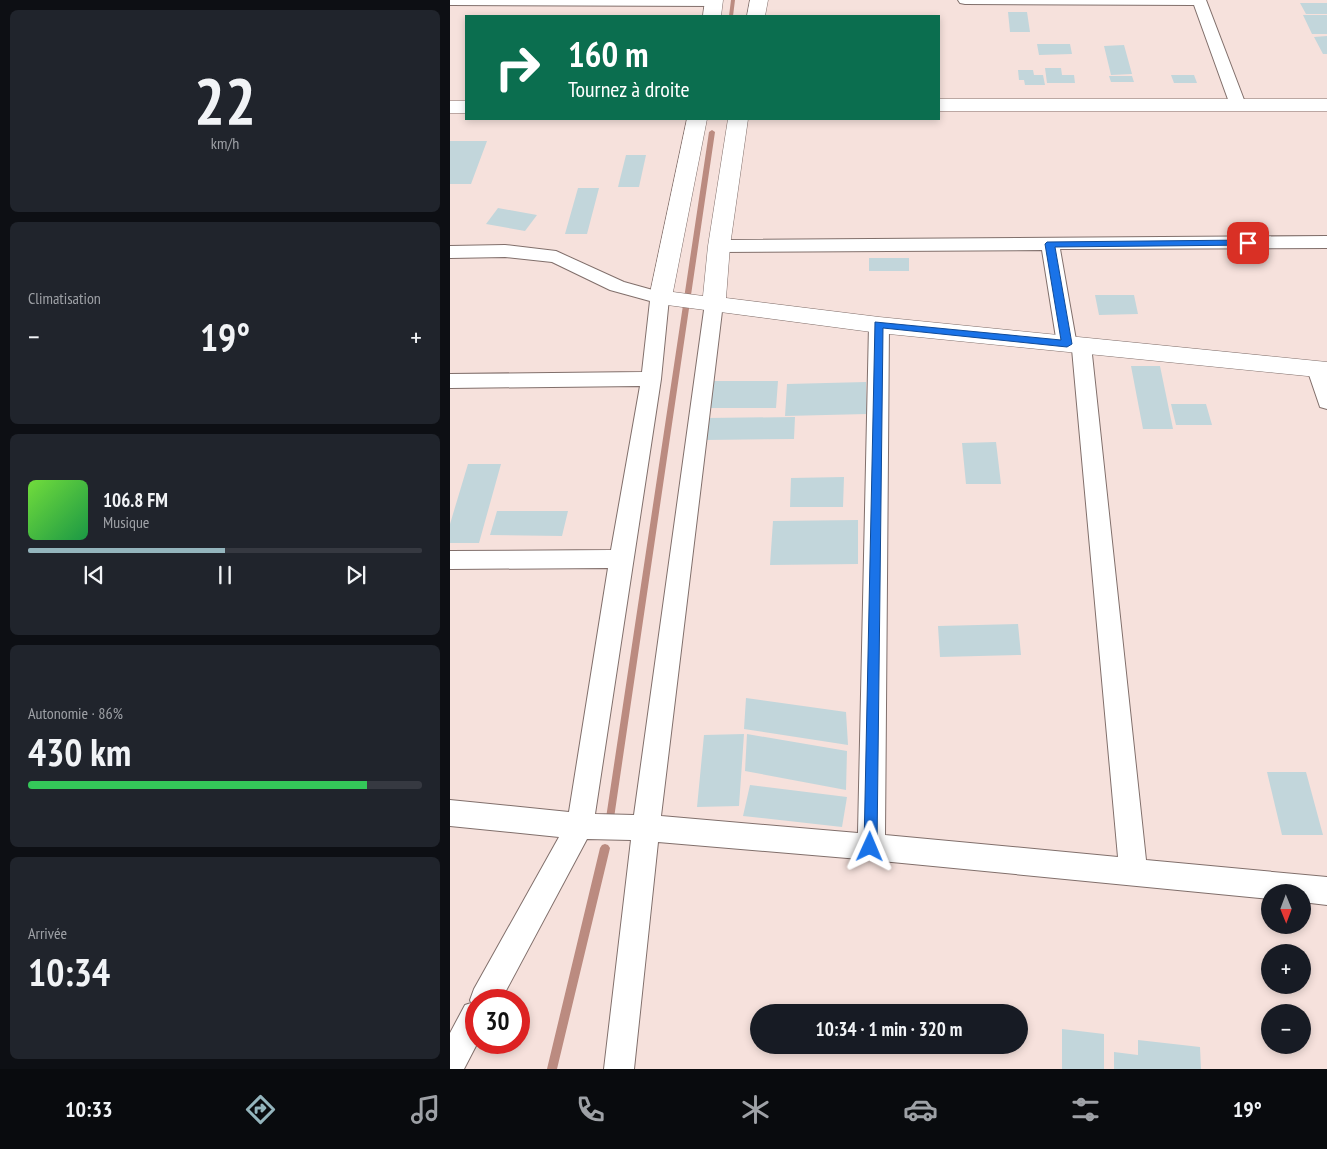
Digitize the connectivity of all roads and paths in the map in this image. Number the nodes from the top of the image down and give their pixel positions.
1 (529, 0) edge
2 (759, 0) edge
3 (965, 0) edge
4 (450, 1) edge
5 (1199, 1) edge
6 (713, 6) edge
7 (756, 15) edge
8 (940, 105) edge
9 (1238, 105) junction
10 (1327, 105) edge
11 (450, 107) edge
12 (465, 107) edge
13 (697, 120) edge
14 (738, 120) edge
15 (1327, 242) edge
16 (1050, 244) junction
17 (719, 246) junction
18 (450, 252) edge
19 (660, 298) junction
20 (714, 303) junction
21 (879, 325) junction
22 (1074, 344) junction
23 (1322, 369) edge
24 (651, 379) junction
25 (450, 381) edge
26 (1327, 402) edge
27 (621, 559) junction
28 (450, 560) edge
29 (450, 813) edge
30 (580, 826) junction
31 (646, 828) junction
32 (870, 847) junction
33 (1133, 871) junction
34 (1327, 891) edge
35 (491, 989) edge
36 (465, 1036) edge
37 (450, 1063) edge
38 (619, 1069) edge

1 - 4 street
1 - 6 street
2 - 7 street
3 - 5 street
5 - 9 street
8 - 9 street
9 - 10 street
11 - 12 street
13 - 19 street
14 - 17 street
15 - 16 street
16 - 17 street
16 - 22 street
17 - 20 street
18 - 19 street
19 - 20 street
19 - 24 street
20 - 21 street
20 - 31 street
21 - 22 street
21 - 32 street
22 - 23 street
22 - 33 street
23 - 26 street
24 - 25 street
24 - 27 street
27 - 28 street
27 - 30 street
29 - 30 street
30 - 31 street
30 - 35 street
31 - 32 street
31 - 38 street
32 - 33 street
33 - 34 street
36 - 37 street

